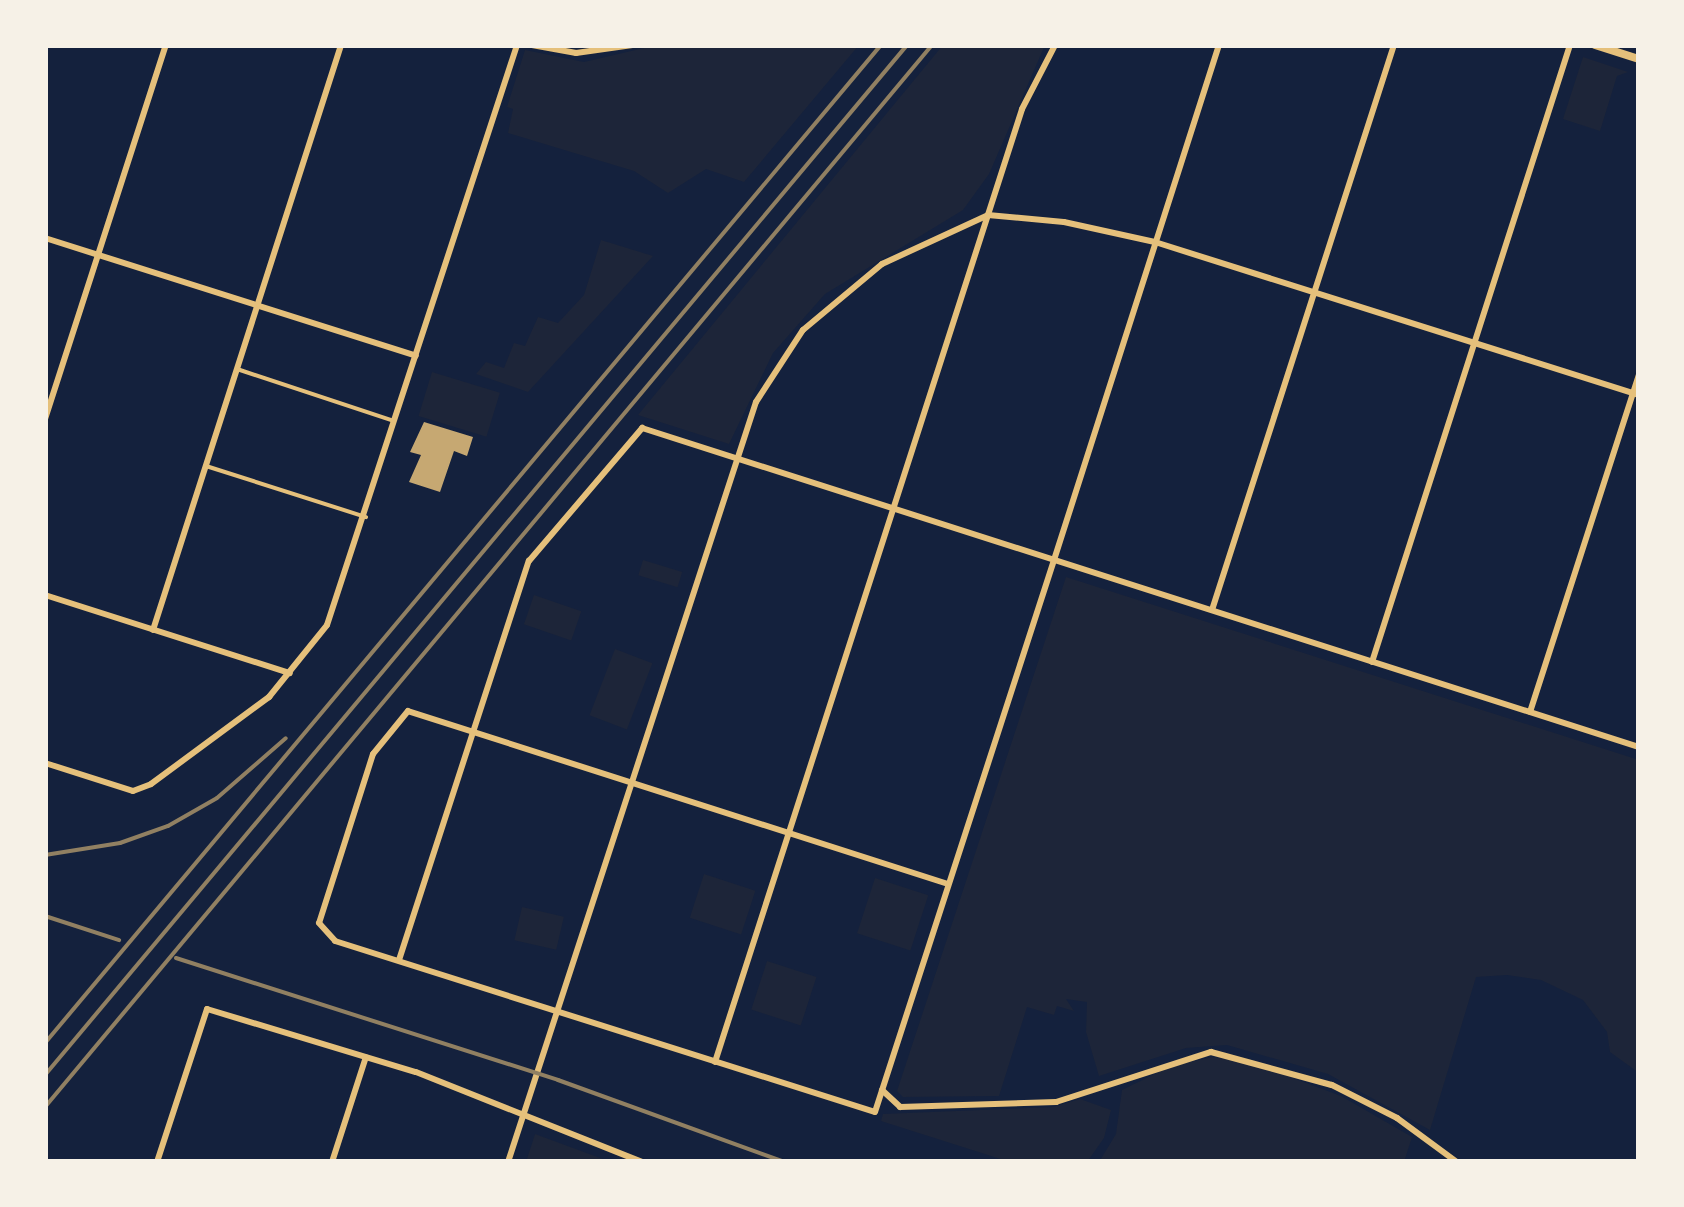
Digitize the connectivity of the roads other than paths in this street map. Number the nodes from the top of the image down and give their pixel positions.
1 (166, 45) edge
2 (341, 45) edge
3 (517, 45) edge
4 (532, 45) edge
5 (632, 45) edge
6 (1055, 45) edge
7 (1219, 45) edge
8 (1394, 45) edge
9 (1570, 45) edge
10 (1595, 45) edge
11 (1639, 59) edge
12 (988, 215) junction
13 (45, 238) edge
14 (1155, 242) junction
15 (98, 255) junction
16 (1314, 293) junction
17 (258, 306) junction
18 (1474, 344) junction
19 (416, 356) junction
20 (237, 369) junction
21 (1639, 374) edge
22 (1636, 394) edge
23 (45, 419) edge
24 (395, 421) junction
25 (736, 458) junction
26 (206, 466) junction
27 (894, 508) junction
28 (366, 517) junction
29 (1054, 560) junction
30 (45, 596) edge
31 (1212, 610) junction
32 (154, 630) junction
33 (1372, 662) junction
34 (290, 674) junction
35 (1530, 712) junction
36 (474, 732) junction
37 (1639, 747) edge
38 (45, 762) edge
39 (632, 782) junction
40 (790, 833) junction
41 (948, 884) junction
42 (398, 960) junction
43 (558, 1012) junction
44 (366, 1057) junction
45 (715, 1063) junction
46 (882, 1090) junction
47 (524, 1114) junction
48 (158, 1162) edge
49 (332, 1162) edge
50 (508, 1162) edge
51 (642, 1162) edge
52 (1457, 1162) edge

1 - 15 street
2 - 17 street
3 - 19 street
4 - 5 street
6 - 12 street
7 - 14 street
8 - 16 street
9 - 18 street
10 - 11 street
12 - 14 street
12 - 25 street
12 - 27 street
13 - 15 street
14 - 16 street
14 - 29 street
15 - 17 street
15 - 23 street
16 - 18 street
16 - 31 street
17 - 19 street
17 - 20 street
18 - 22 street
18 - 33 street
19 - 24 street
20 - 24 lane
20 - 26 street
21 - 22 street
22 - 35 street
24 - 28 street
25 - 27 street
25 - 36 street
25 - 39 street
26 - 28 lane
26 - 32 street
27 - 29 street
27 - 40 street
28 - 34 street
29 - 31 street
29 - 41 street
30 - 32 street
31 - 33 street
32 - 34 street
33 - 35 street
34 - 38 street
35 - 37 street
36 - 39 street
36 - 42 street
36 - 42 street
39 - 40 street
39 - 43 street
40 - 41 street
40 - 45 street
41 - 46 street
42 - 43 street
43 - 45 street
43 - 47 street
44 - 47 street
44 - 48 street
44 - 49 street
45 - 46 street
46 - 52 street
47 - 50 street
47 - 51 street

